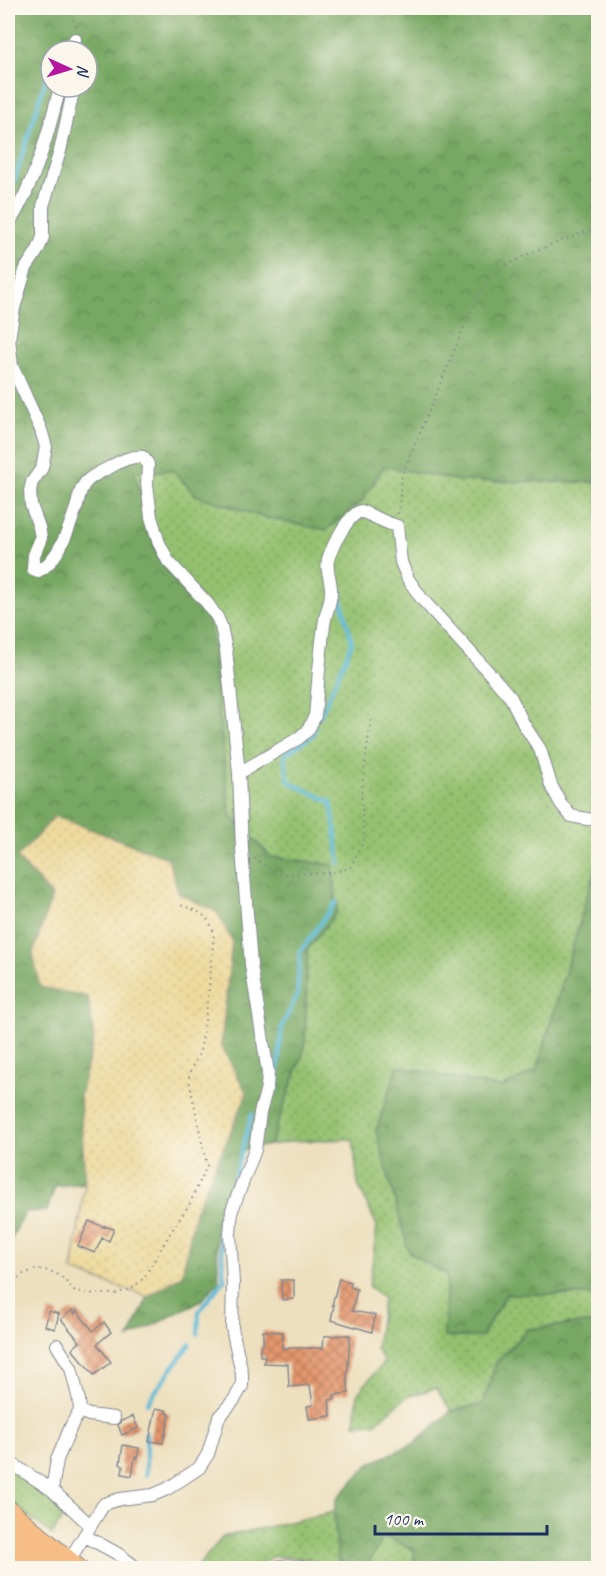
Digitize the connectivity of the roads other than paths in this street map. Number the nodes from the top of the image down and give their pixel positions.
1 (57, 99) edge
2 (71, 99) edge
3 (8, 225) edge
4 (239, 773) junction
5 (598, 820) edge
6 (57, 1345) dead end
7 (80, 1411) junction
8 (114, 1418) dead end
9 (8, 1461) edge
10 (52, 1490) junction
11 (8, 1509) edge
12 (8, 1529) edge
13 (88, 1530) junction
14 (8, 1551) edge
15 (75, 1561) edge
16 (27, 1569) edge
17 (51, 1569) edge
18 (136, 1569) edge
19 (272, 1569) edge
20 (307, 1569) edge

1 - 3 street
2 - 4 street
4 - 5 street
4 - 13 street
6 - 7 street
7 - 8 street
7 - 10 street
9 - 10 street
10 - 13 street
11 - 15 highway
12 - 17 highway
13 - 15 street
13 - 18 street
14 - 16 highway
19 - 20 street

